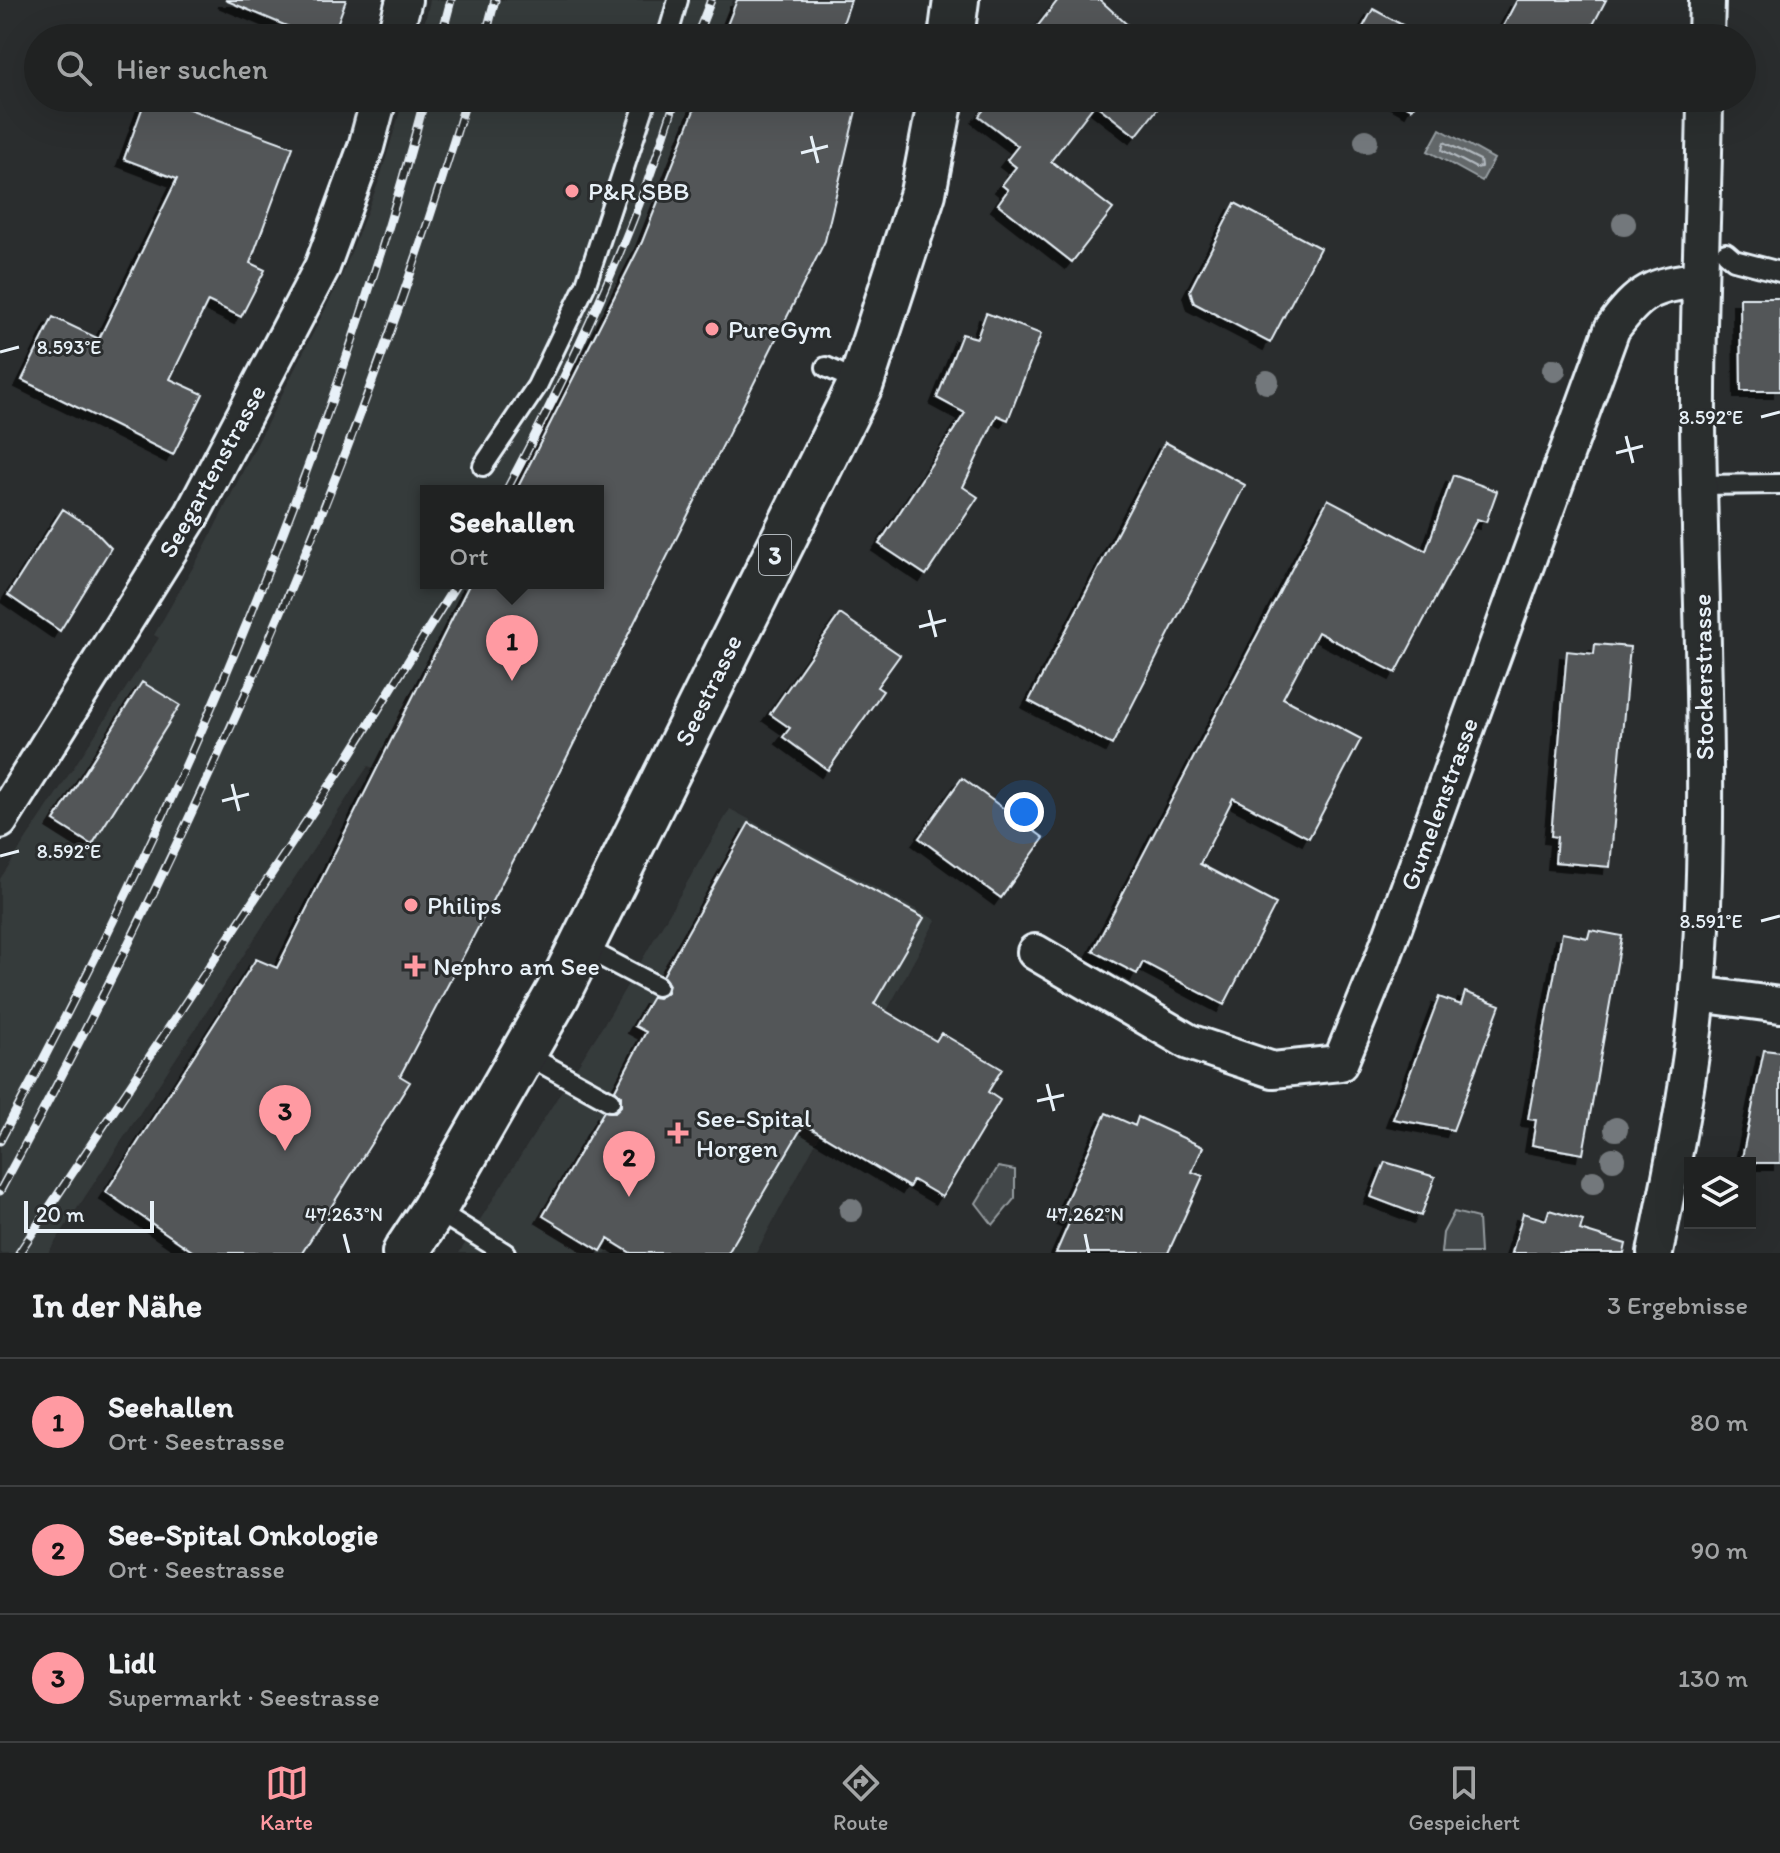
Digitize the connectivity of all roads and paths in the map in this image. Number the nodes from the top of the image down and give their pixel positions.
1 (404, 0) edge
2 (678, 0) edge
3 (956, 0) edge
4 (1707, 0) edge
5 (398, 24) edge
6 (671, 24) edge
7 (953, 24) edge
8 (1706, 24) edge
9 (375, 112) edge
10 (642, 112) edge
11 (938, 112) edge
12 (1705, 112) edge
13 (1726, 253) dead end
14 (1780, 272) edge
15 (1699, 280) junction
16 (483, 466) dead end
17 (1780, 484) edge
18 (1699, 485) junction
19 (0, 821) edge
20 (581, 946) junction
21 (1035, 952) dead end
22 (657, 986) dead end
23 (1698, 994) junction
24 (1780, 1005) edge
25 (525, 1054) junction
26 (610, 1101) dead end
27 (434, 1209) junction
28 (405, 1253) edge
29 (505, 1253) edge
30 (1655, 1253) edge

1 - 5 street
2 - 6 lane
3 - 7 main road
4 - 8 street
9 - 19 street, Seegartenstrasse
10 - 16 lane
11 - 20 main road, Seestrasse / 3
12 - 15 street, Stockerstrasse
13 - 14 lane
15 - 18 street, Stockerstrasse
15 - 21 street, Gumelenstrasse
17 - 18 lane
18 - 23 street, Stockerstrasse
20 - 22 lane
20 - 25 main road, Seestrasse / 3
23 - 24 street
23 - 30 street, Stockerstrasse
25 - 26 lane
25 - 27 main road, Seestrasse / 3
27 - 28 main road, Seestrasse / 3
27 - 29 lane

